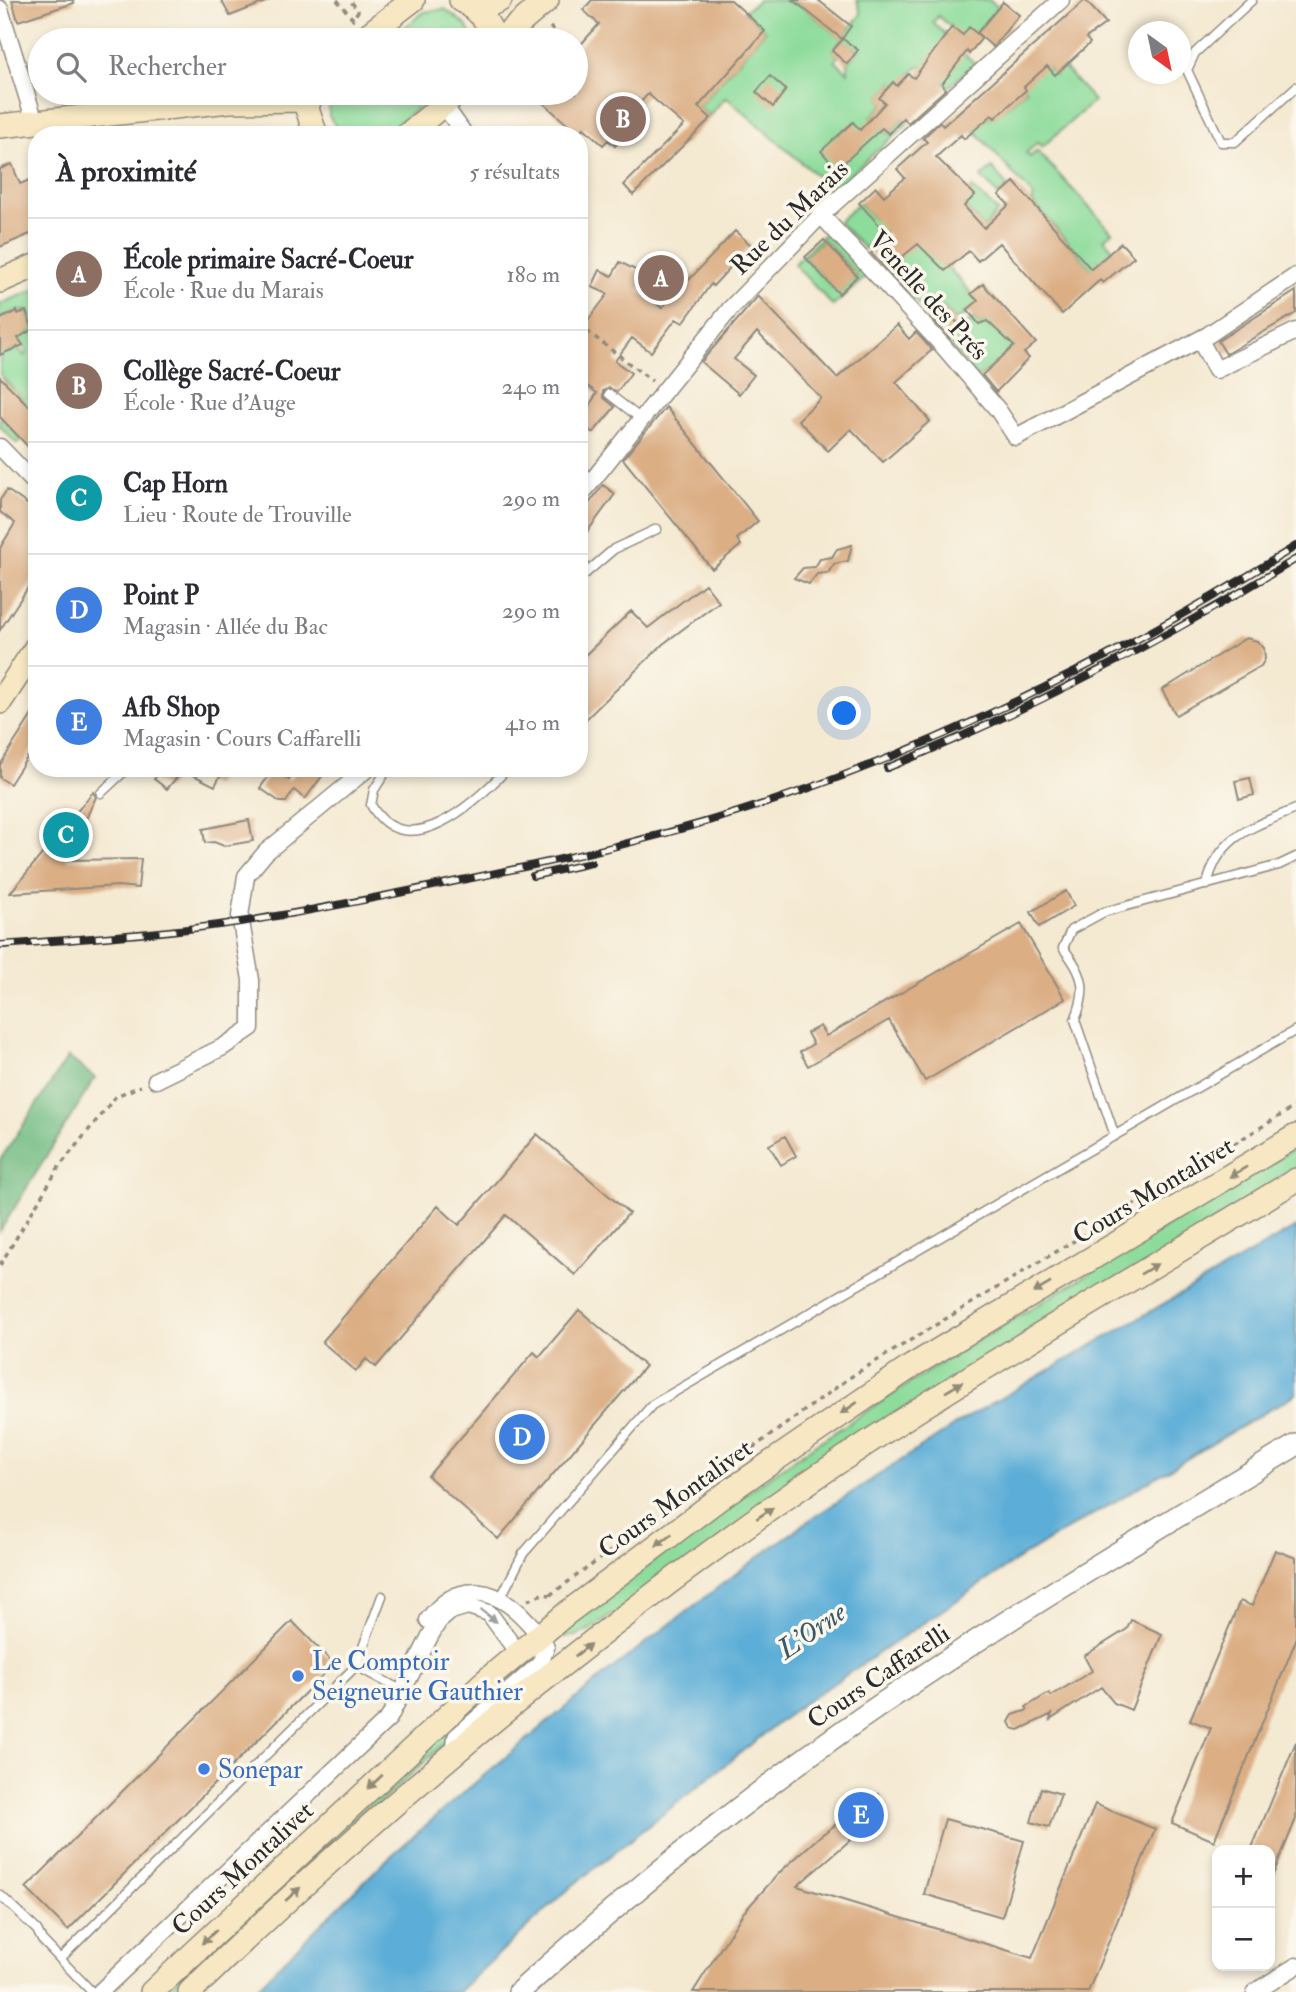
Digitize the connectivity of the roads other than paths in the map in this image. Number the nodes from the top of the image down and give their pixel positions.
1 (413, 0) edge
2 (500, 0) edge
3 (547, 0) edge
4 (1061, 0) edge
5 (1252, 0) edge
6 (469, 5) edge
7 (0, 9) edge
8 (377, 28) edge
9 (488, 28) edge
10 (514, 28) edge
11 (1296, 87) edge
12 (28, 102) edge
13 (29, 105) edge
14 (192, 105) edge
15 (308, 105) edge
16 (443, 105) edge
17 (452, 105) edge
18 (34, 122) junction
19 (0, 126) edge
20 (313, 126) edge
21 (418, 126) edge
22 (461, 126) edge
23 (821, 215) junction
24 (28, 269) edge
25 (1296, 276) edge
26 (0, 281) edge
27 (1296, 331) edge
28 (1200, 340) junction
29 (609, 394) dead end
30 (641, 419) junction
31 (0, 447) edge
32 (28, 476) edge
33 (588, 486) edge
34 (657, 529) dead end
35 (588, 571) edge
36 (28, 660) edge
37 (0, 702) edge
38 (118, 777) edge
39 (357, 777) edge
40 (382, 777) edge
41 (500, 777) edge
42 (101, 793) dead end
43 (1296, 809) edge
44 (1296, 857) edge
45 (1207, 885) junction
46 (1296, 1030) edge
47 (156, 1080) road end
48 (1115, 1136) junction
49 (1296, 1136) edge
50 (1296, 1180) edge
51 (1296, 1445) edge
52 (382, 1596) dead end
53 (501, 1597) junction
54 (540, 1635) junction
55 (518, 1653) junction
56 (356, 1666) junction
57 (411, 1674) junction
58 (403, 1691) junction
59 (454, 1755) junction
60 (0, 1895) edge
61 (60, 1959) junction
62 (1296, 1966) edge
63 (92, 1992) edge
64 (100, 1992) edge
65 (152, 1992) edge
66 (190, 1992) edge
67 (519, 1992) edge
68 (1255, 1992) edge

1 - 8 main road
2 - 6 main road
3 - 10 main road
4 - 23 street, Rue du Marais
5 - 11 lane
6 - 9 main road
7 - 12 street
13 - 18 street
14 - 18 main road
15 - 20 main road
16 - 21 main road
17 - 22 street
18 - 19 main road
23 - 28 street, Venelle des Prés
23 - 30 street, Rue du Marais
24 - 26 main road
25 - 28 street
27 - 28 street
29 - 30 lane
30 - 33 street, Rue du Marais
31 - 32 street
34 - 35 lane
36 - 37 main road
38 - 42 lane
39 - 47 street
40 - 41 lane
43 - 45 lane
44 - 45 lane
45 - 48 lane
46 - 48 lane
48 - 53 lane
49 -> 54 main road, Cours Montalivet
59 -> 50 main road, Cours Montalivet
51 - 67 street, Cours Caffarelli
52 - 56 lane
53 - 54 street
53 - 57 street
54 - 55 main road, Cours Montalivet
54 - 59 street
57 -> 55 street
55 -> 65 main road, Cours Montalivet
56 - 58 lane
56 - 61 lane
57 - 58 street
58 - 64 street
66 -> 59 main road, Cours Montalivet
60 - 61 lane
61 - 63 lane
62 - 68 street

